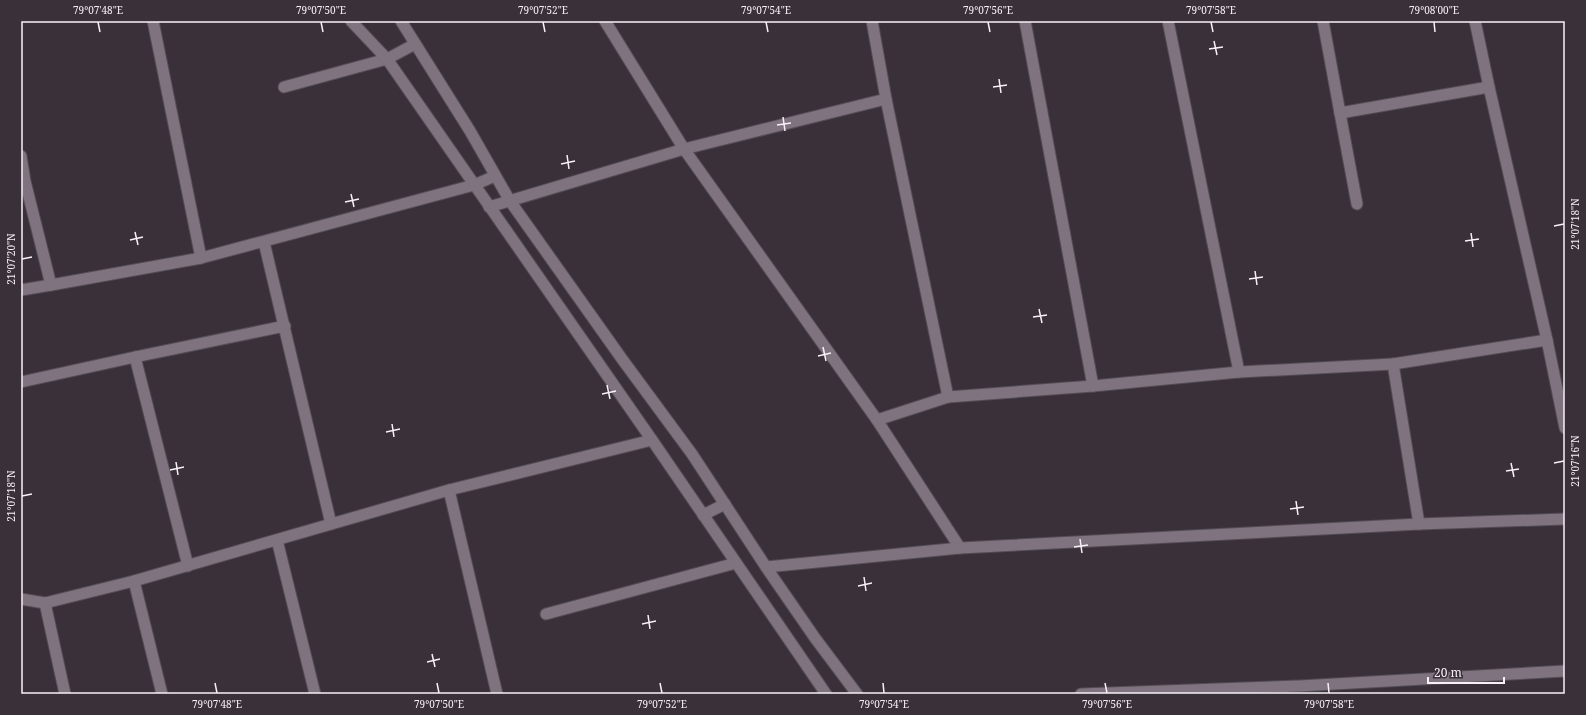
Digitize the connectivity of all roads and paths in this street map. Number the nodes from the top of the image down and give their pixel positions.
1 (153, 21) edge
2 (351, 21) edge
3 (401, 21) edge
4 (605, 21) edge
5 (872, 21) edge
6 (1025, 21) edge
7 (1168, 21) edge
8 (1323, 21) edge
9 (1475, 21) edge
10 (416, 44) junction
11 (387, 59) junction
12 (284, 87) dead end
13 (1489, 87) junction
14 (886, 99) junction
15 (1340, 113) junction
16 (684, 149) junction
17 (21, 156) edge
18 (495, 176) junction
19 (474, 184) junction
20 (510, 200) junction
21 (1357, 204) dead end
22 (489, 207) junction
23 (264, 242) junction
24 (201, 258) junction
25 (51, 285) junction
26 (21, 290) edge
27 (285, 326) junction
28 (1547, 340) junction
29 (135, 357) junction
30 (1393, 364) junction
31 (1239, 372) junction
32 (21, 382) edge
33 (1093, 386) junction
34 (948, 397) junction
35 (877, 420) junction
36 (1565, 428) edge
37 (652, 440) junction
38 (449, 490) junction
39 (725, 504) junction
40 (703, 515) junction
41 (1565, 519) edge
42 (332, 524) junction
43 (1419, 524) junction
44 (277, 540) junction
45 (960, 548) junction
46 (736, 563) junction
47 (188, 566) junction
48 (766, 567) junction
49 (134, 581) junction
50 (21, 599) edge
51 (45, 603) junction
52 (546, 614) dead end
53 (1565, 671) edge
54 (1299, 690) edge
55 (65, 694) edge
56 (162, 694) edge
57 (315, 694) edge
58 (497, 694) edge
59 (826, 694) edge
60 (857, 694) edge
61 (1081, 694) edge

1 - 24 street
2 - 11 street
3 - 10 street
4 - 16 street
5 - 14 street
6 - 33 street
7 - 31 street
8 - 15 street
9 - 13 street
10 - 11 street
10 - 18 street
11 - 12 street
11 - 19 street
13 - 15 street
13 - 28 street
14 - 16 street
14 - 34 street
15 - 21 street
16 - 20 street
16 - 35 street
17 - 25 street
18 - 19 street
18 - 20 street
19 - 22 street
19 - 23 street
20 - 22 street
20 - 39 street
22 - 37 street
23 - 24 street
23 - 27 street
24 - 25 street
25 - 26 street
27 - 29 street
27 - 42 street
28 - 30 street
28 - 36 street
29 - 32 street
29 - 47 street
30 - 31 street
30 - 43 street
31 - 33 street
33 - 34 street
34 - 35 street
35 - 45 street
37 - 38 street
37 - 40 street
38 - 42 street
38 - 58 street
39 - 40 street
39 - 48 street
40 - 46 street
41 - 43 street
42 - 44 street
43 - 45 street
44 - 47 street
44 - 57 street
45 - 48 street
46 - 52 street
46 - 59 street
47 - 49 street
48 - 60 street
49 - 51 street
49 - 56 street
50 - 51 street
51 - 55 street
53 - 54 street
54 - 61 street

